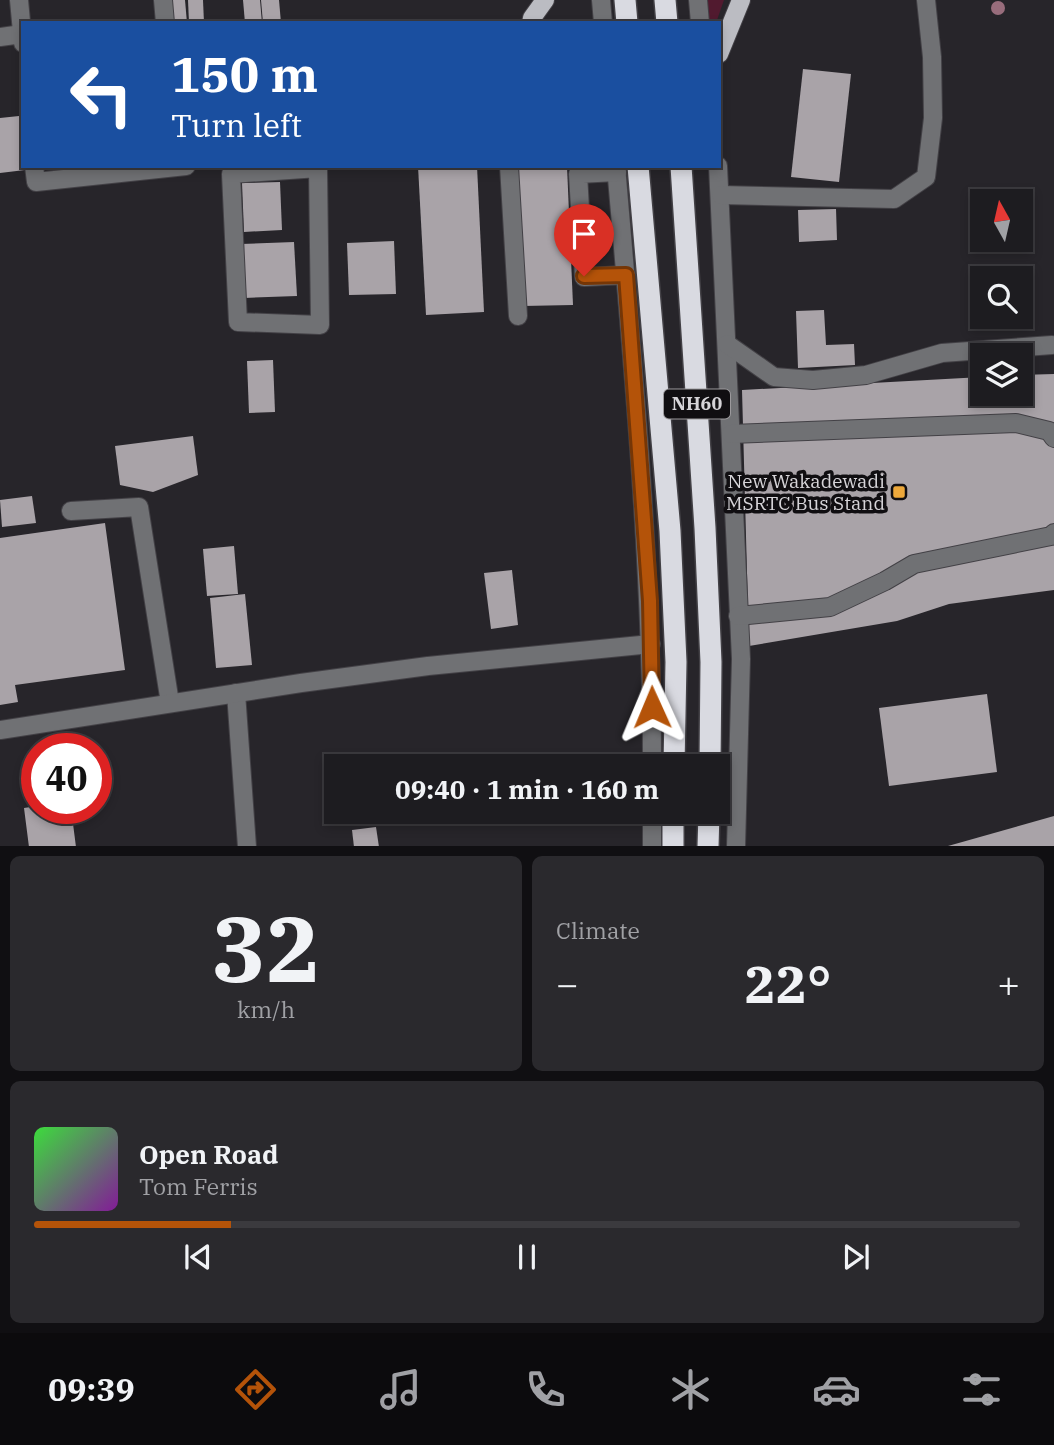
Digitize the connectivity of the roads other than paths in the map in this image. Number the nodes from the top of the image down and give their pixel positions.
1 (19, 0) edge
2 (163, 0) edge
3 (545, 0) edge
4 (601, 0) edge
5 (625, 0) edge
6 (665, 0) edge
7 (698, 0) edge
8 (741, 0) edge
9 (926, 0) edge
10 (165, 21) edge
11 (531, 21) edge
12 (603, 21) edge
13 (627, 21) edge
14 (667, 21) edge
15 (700, 21) edge
16 (21, 23) edge
17 (21, 34) edge
18 (0, 37) edge
19 (721, 49) edge
20 (34, 168) edge
21 (170, 168) edge
22 (509, 168) edge
23 (638, 168) edge
24 (681, 168) edge
25 (718, 168) edge
26 (617, 169) edge
27 (231, 170) edge
28 (721, 195) junction
29 (626, 275) junction
30 (518, 316) dead end
31 (727, 344) junction
32 (1052, 345) dead end
33 (731, 434) junction
34 (1054, 438) edge
35 (71, 511) dead end
36 (1054, 533) edge
37 (738, 616) junction
38 (651, 644) junction
39 (236, 693) junction
40 (170, 703) junction
41 (0, 730) edge
42 (652, 754) edge
43 (674, 754) edge
44 (710, 754) edge
45 (652, 824) edge
46 (673, 824) edge
47 (709, 824) edge
48 (247, 846) edge
49 (652, 846) edge
50 (673, 846) edge
51 (708, 846) edge
52 (736, 846) edge

1 - 16 street
2 - 10 street
3 - 11 main road
4 - 12 street
5 - 13 highway
6 - 14 highway
7 - 15 street
8 - 19 main road
9 - 28 street
17 - 18 street
20 - 21 street
22 - 30 street
23 - 43 highway, NH60
24 - 44 highway, NH60
25 - 28 street
26 - 29 street
26 - 29 street
27 - 27 street
28 - 31 street
29 - 38 street
31 - 32 street
31 - 33 street
33 - 34 street
33 - 37 street
35 - 40 street
36 - 37 street
37 - 52 street
38 - 39 street
38 - 42 street
39 - 40 street
39 - 48 street
40 - 41 street
45 - 49 street
46 - 50 highway
47 - 51 highway

